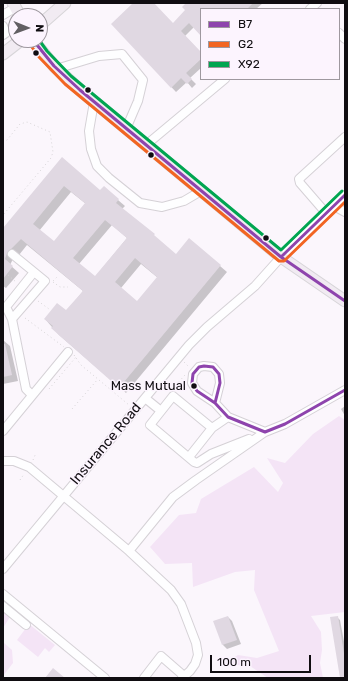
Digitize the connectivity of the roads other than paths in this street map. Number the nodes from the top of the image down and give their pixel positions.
1 (65, 3) edge
2 (48, 18) edge
3 (3, 26) edge
4 (3, 34) edge
5 (38, 48) edge
6 (56, 68) junction
7 (224, 80) edge
8 (94, 102) junction
9 (126, 129) junction
10 (345, 137) edge
11 (146, 145) junction
12 (201, 191) junction
13 (345, 195) edge
14 (334, 206) junction
15 (345, 212) edge
16 (326, 213) junction
17 (12, 254) dead end
18 (281, 257) junction
19 (34, 272) junction
20 (345, 301) edge
21 (12, 319) junction
22 (69, 352) road end
23 (345, 390) edge
24 (32, 395) junction
25 (145, 398) junction
26 (215, 403) junction
27 (161, 411) junction
28 (228, 417) junction
29 (212, 428) junction
30 (3, 430) edge
31 (265, 432) junction
32 (189, 457) junction
33 (3, 461) edge
34 (63, 496) junction
35 (129, 551) junction
36 (3, 569) edge
37 (3, 594) edge
38 (3, 606) edge
39 (26, 625) dead end
40 (183, 677) edge
41 (105, 678) edge
42 (144, 678) edge

1 - 2 main road
3 - 4 street
5 - 6 main road
6 - 8 main road
6 - 9 street
7 - 11 street
8 - 9 main road
8 - 12 street
9 - 11 main road
10 - 16 street
11 - 12 main road
12 - 18 main road
13 - 14 street, Insurance Road
14 - 15 street
14 - 16 street, Insurance Road
16 - 18 street, Insurance Road
17 - 19 street
18 - 20 main road
18 - 25 street, Insurance Road
19 - 21 street
19 - 21 street
21 - 24 street
22 - 24 street
23 - 31 street
24 - 30 street
25 - 27 street
25 - 34 street, Insurance Road
26 - 26 street
26 - 28 street
27 - 29 street
27 - 32 street
28 - 29 street
28 - 31 street
29 - 32 street
31 - 32 street
31 - 35 street
33 - 34 street
34 - 35 street
34 - 36 street, Insurance Road
35 - 40 street
37 - 41 street
38 - 39 street
40 - 42 street

